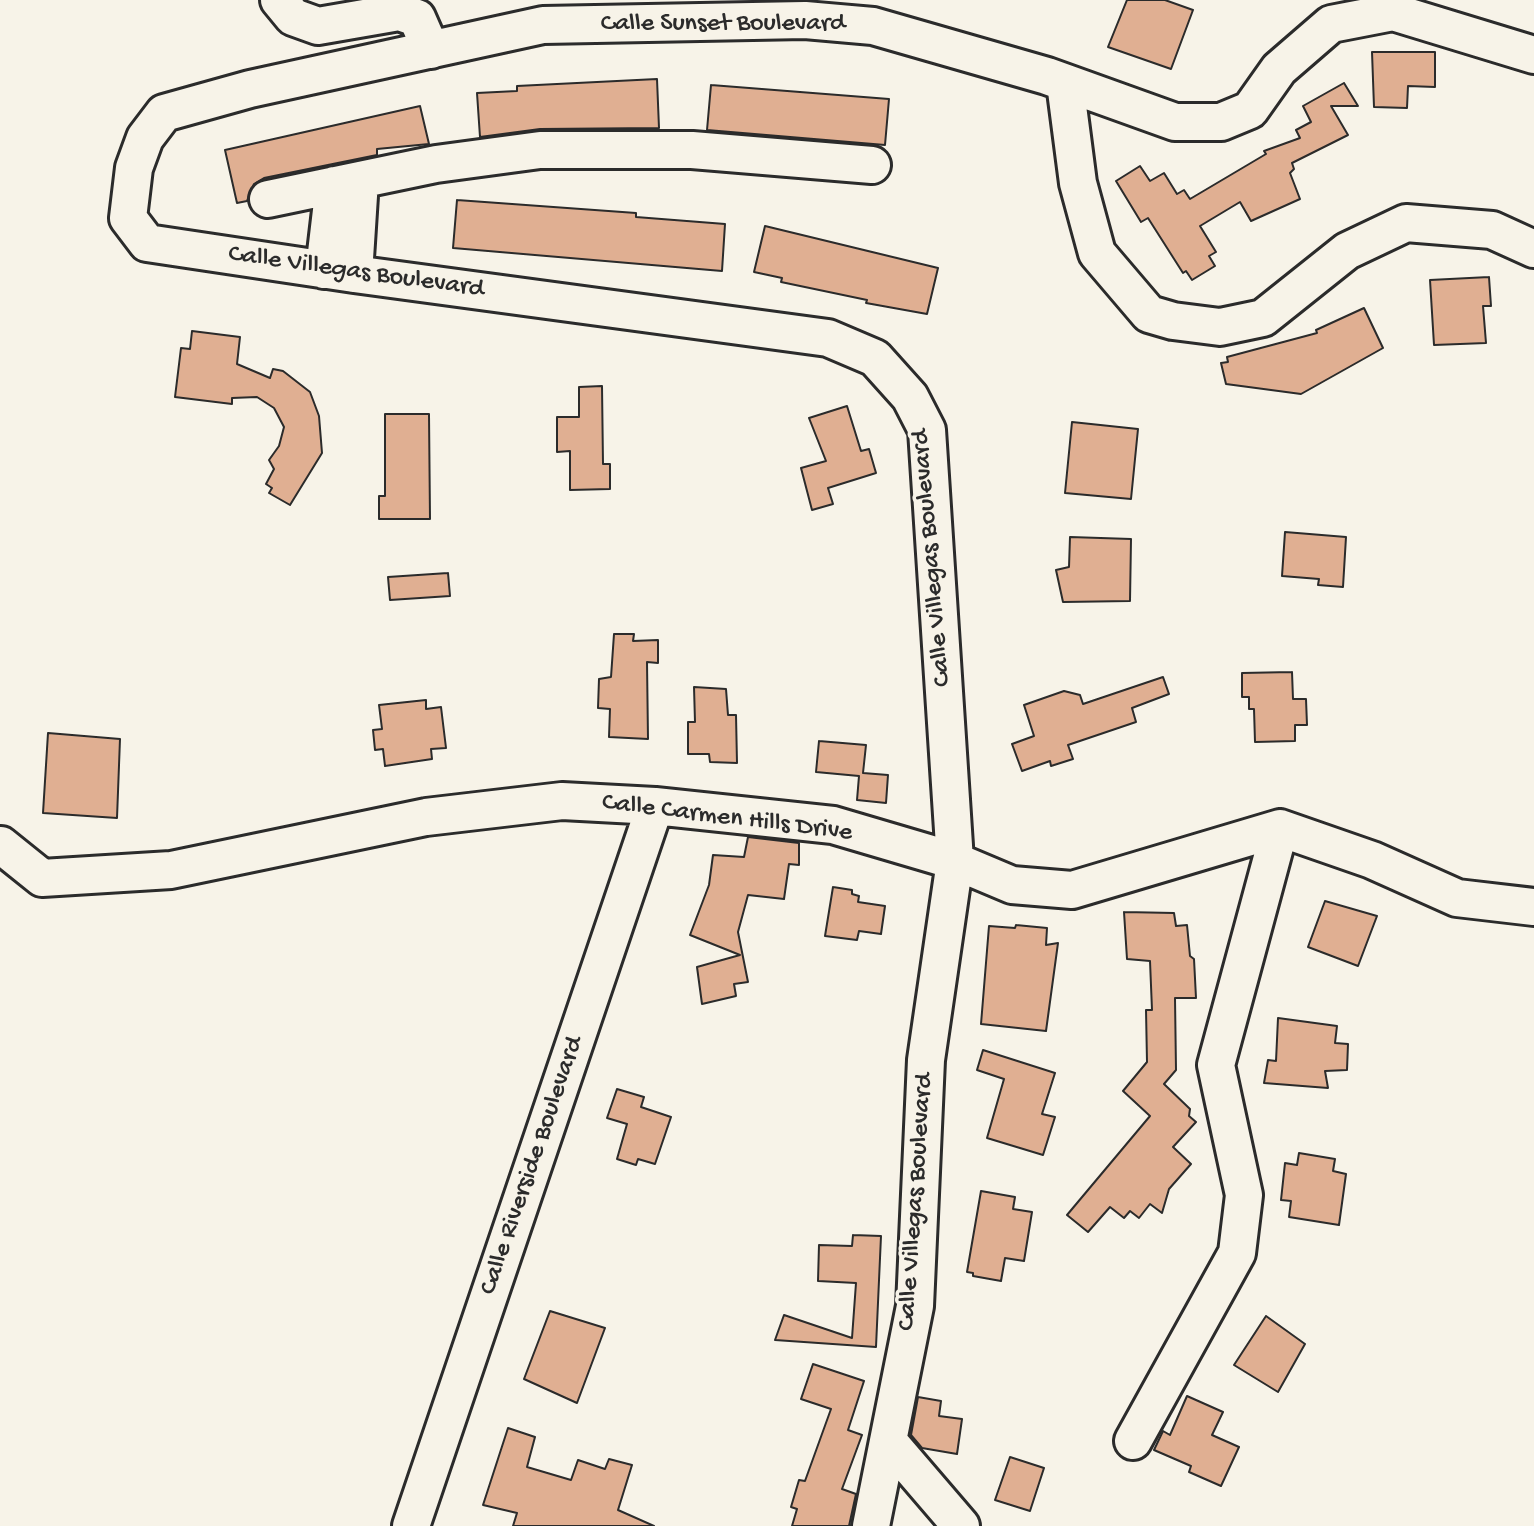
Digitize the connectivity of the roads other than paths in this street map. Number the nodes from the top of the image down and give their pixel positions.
1 (279, 0) edge
2 (1357, 10) edge
3 (431, 50) junction
4 (1534, 55) edge
5 (1065, 83) junction
6 (872, 165) dead end
7 (347, 182) junction
8 (268, 199) dead end
9 (128, 218) joint
10 (1534, 249) edge
11 (339, 272) junction
12 (655, 806) junction
13 (1280, 828) junction
14 (1, 845) edge
15 (955, 861) junction
16 (1534, 907) edge
17 (1133, 1441) dead end
18 (889, 1442) junction
19 (950, 1519) edge
20 (411, 1526) edge
21 (871, 1526) edge

1 - 3 street
2 - 4 street, Calle Sunset Boulevard
2 - 5 street, Calle Sunset Boulevard
3 - 5 street, Calle Sunset Boulevard
3 - 9 street, Calle Sunset Boulevard
5 - 10 street
6 - 7 street
7 - 8 street
7 - 11 street
9 - 11 street, Calle Villegas Boulevard
11 - 15 street, Calle Villegas Boulevard
12 - 14 street, Calle Carmen Hills Drive
12 - 15 street, Calle Carmen Hills Drive
12 - 20 street, Calle Riverside Boulevard
13 - 15 street, Calle Carmen Hills Drive
13 - 16 street
13 - 17 street
15 - 18 street, Calle Villegas Boulevard
18 - 19 street
18 - 21 street, Calle Villegas Boulevard

